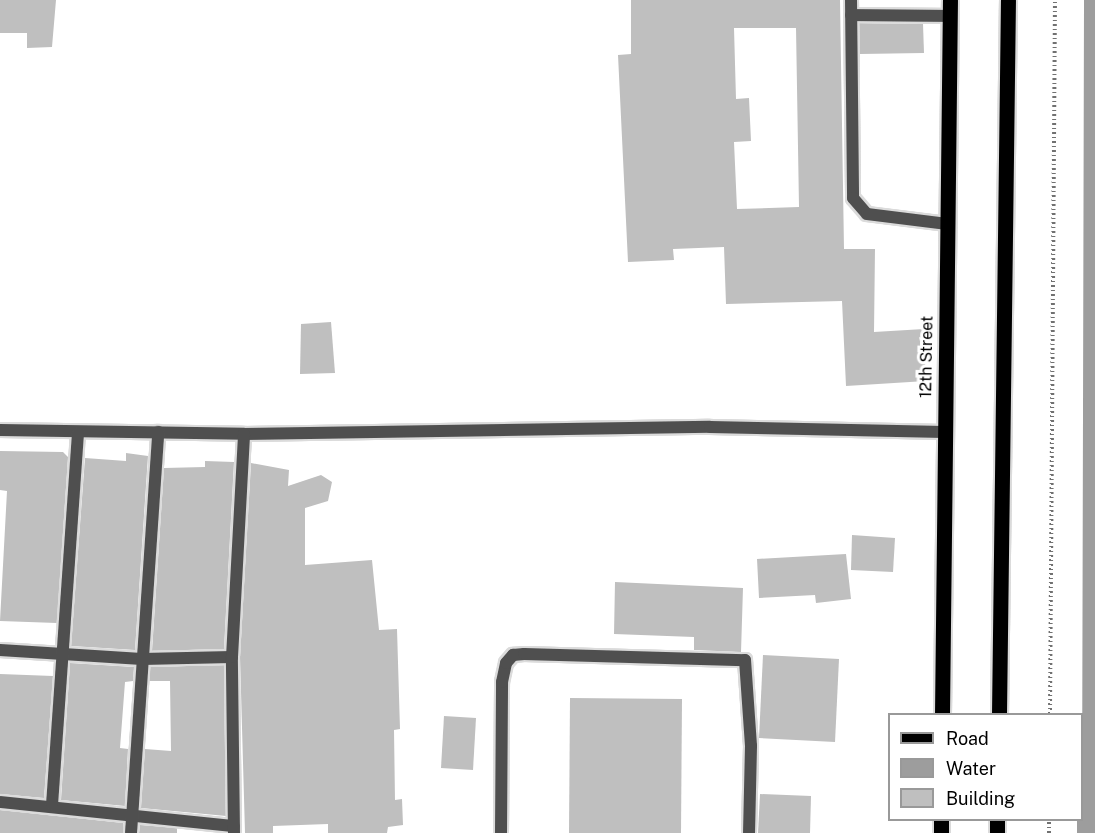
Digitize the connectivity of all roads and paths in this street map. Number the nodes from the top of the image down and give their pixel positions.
1 (851, 0) edge
2 (950, 0) edge
3 (1008, 0) edge
4 (1055, 0) edge
5 (851, 15) junction
6 (950, 16) junction
7 (947, 224) junction
8 (0, 430) edge
9 (158, 432) junction
10 (944, 432) junction
11 (78, 434) junction
12 (244, 434) junction
13 (0, 650) edge
14 (60, 654) junction
15 (232, 657) junction
16 (142, 658) junction
17 (942, 713) edge
18 (999, 713) edge
19 (1050, 713) edge
20 (0, 802) edge
21 (52, 805) junction
22 (132, 816) junction
23 (234, 830) edge
24 (131, 833) edge
25 (501, 833) edge
26 (749, 833) edge

1 - 5 street
2 - 6 main road, 12th Street
3 - 18 main road
4 - 19 path
5 - 6 street
5 - 7 street
6 - 7 main road, 12th Street
7 - 10 main road, 12th Street
8 - 11 street
9 - 11 street
9 - 12 street
9 - 16 street
10 - 12 street
10 - 17 main road, 12th Street
11 - 14 street
12 - 15 street
13 - 14 street
14 - 16 street
14 - 21 street
15 - 16 street
15 - 23 street
16 - 22 street
20 - 21 street
21 - 22 street
22 - 23 street
22 - 24 street
25 - 26 street

